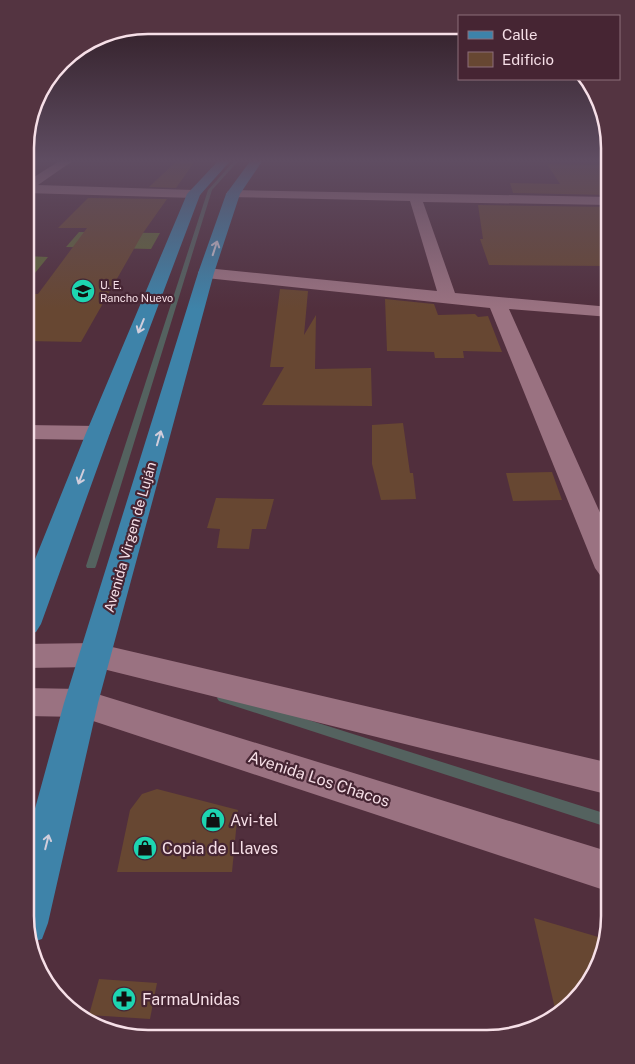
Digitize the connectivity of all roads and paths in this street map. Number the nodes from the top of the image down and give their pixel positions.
1 (188, 210) edge
2 (228, 210) edge
3 (420, 210) edge
4 (206, 273) junction
5 (447, 297) junction
6 (497, 304) junction
7 (601, 311) edge
8 (34, 432) edge
9 (98, 432) junction
10 (601, 547) edge
11 (34, 600) edge
12 (34, 656) edge
13 (95, 656) junction
14 (34, 702) edge
15 (81, 703) junction
16 (601, 777) edge
17 (601, 869) edge
18 (34, 891) edge

1 -> 9 main road
4 -> 2 main road, Avenida Virgen de Luján
3 - 5 street
4 - 5 street
13 -> 4 main road, Avenida Virgen de Luján
5 - 6 street
6 - 7 street
6 - 10 street
8 - 9 street
9 -> 11 main road
12 - 13 street
13 - 15 main road, Avenida Virgen de Luján
13 - 16 street
14 - 15 street, Avenida Los Chacos
15 - 17 street, Avenida Los Chacos
18 -> 15 main road, Avenida Virgen de Luján

